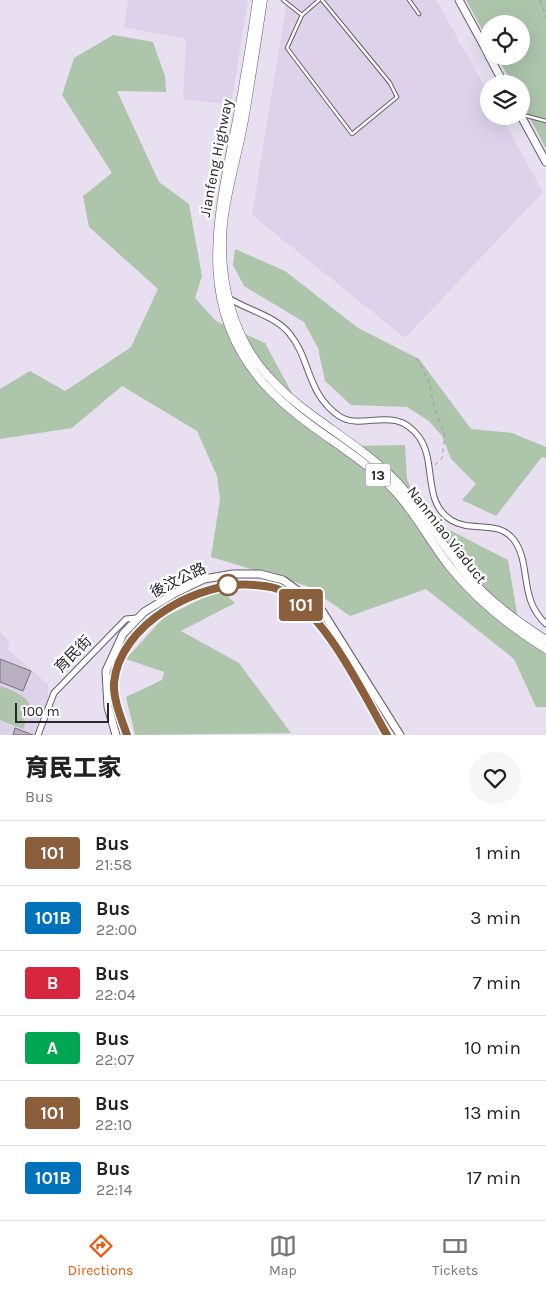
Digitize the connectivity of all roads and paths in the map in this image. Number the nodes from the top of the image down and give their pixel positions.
1 (257, 0) edge
2 (263, 0) edge
3 (283, 0) edge
4 (320, 0) edge
5 (409, 0) edge
6 (459, 0) edge
7 (540, 0) edge
8 (420, 14) dead end
9 (302, 15) junction
10 (546, 17) edge
11 (480, 39) edge
12 (530, 117) edge
13 (546, 121) edge
14 (526, 125) edge
15 (546, 162) edge
16 (220, 293) junction
17 (228, 298) junction
18 (231, 319) junction
19 (416, 358) dead end
20 (429, 470) junction
21 (137, 618) junction
22 (546, 624) edge
23 (146, 625) junction
24 (528, 633) junction
25 (546, 640) edge
26 (546, 649) edge
27 (38, 735) edge
28 (116, 735) edge
29 (127, 735) edge
30 (387, 735) edge
31 (400, 735) edge

1 - 16 main road, Jianfeng Highway / 13
2 - 17 main road, Jianfeng Highway / 13
3 - 9 lane
4 - 9 lane
4 - 9 lane
5 - 8 lane
6 - 11 street
7 - 10 path
12 - 13 lane
14 - 15 street
16 - 17 street
16 - 18 main road, Jianfeng Highway / 13
17 - 18 main road, Jianfeng Highway / 13
17 - 20 street
18 - 24 main road, Nanmiao Viaduct / 13
19 - 20 path
20 - 22 street
21 - 23 street
21 - 27 street, 育民街
21 - 28 street, 後汶公路
21 - 31 street, 後汶公路
23 - 29 street, 後汶公路
23 - 30 street, 後汶公路
24 - 25 main road, 13
24 - 26 main road, 13

